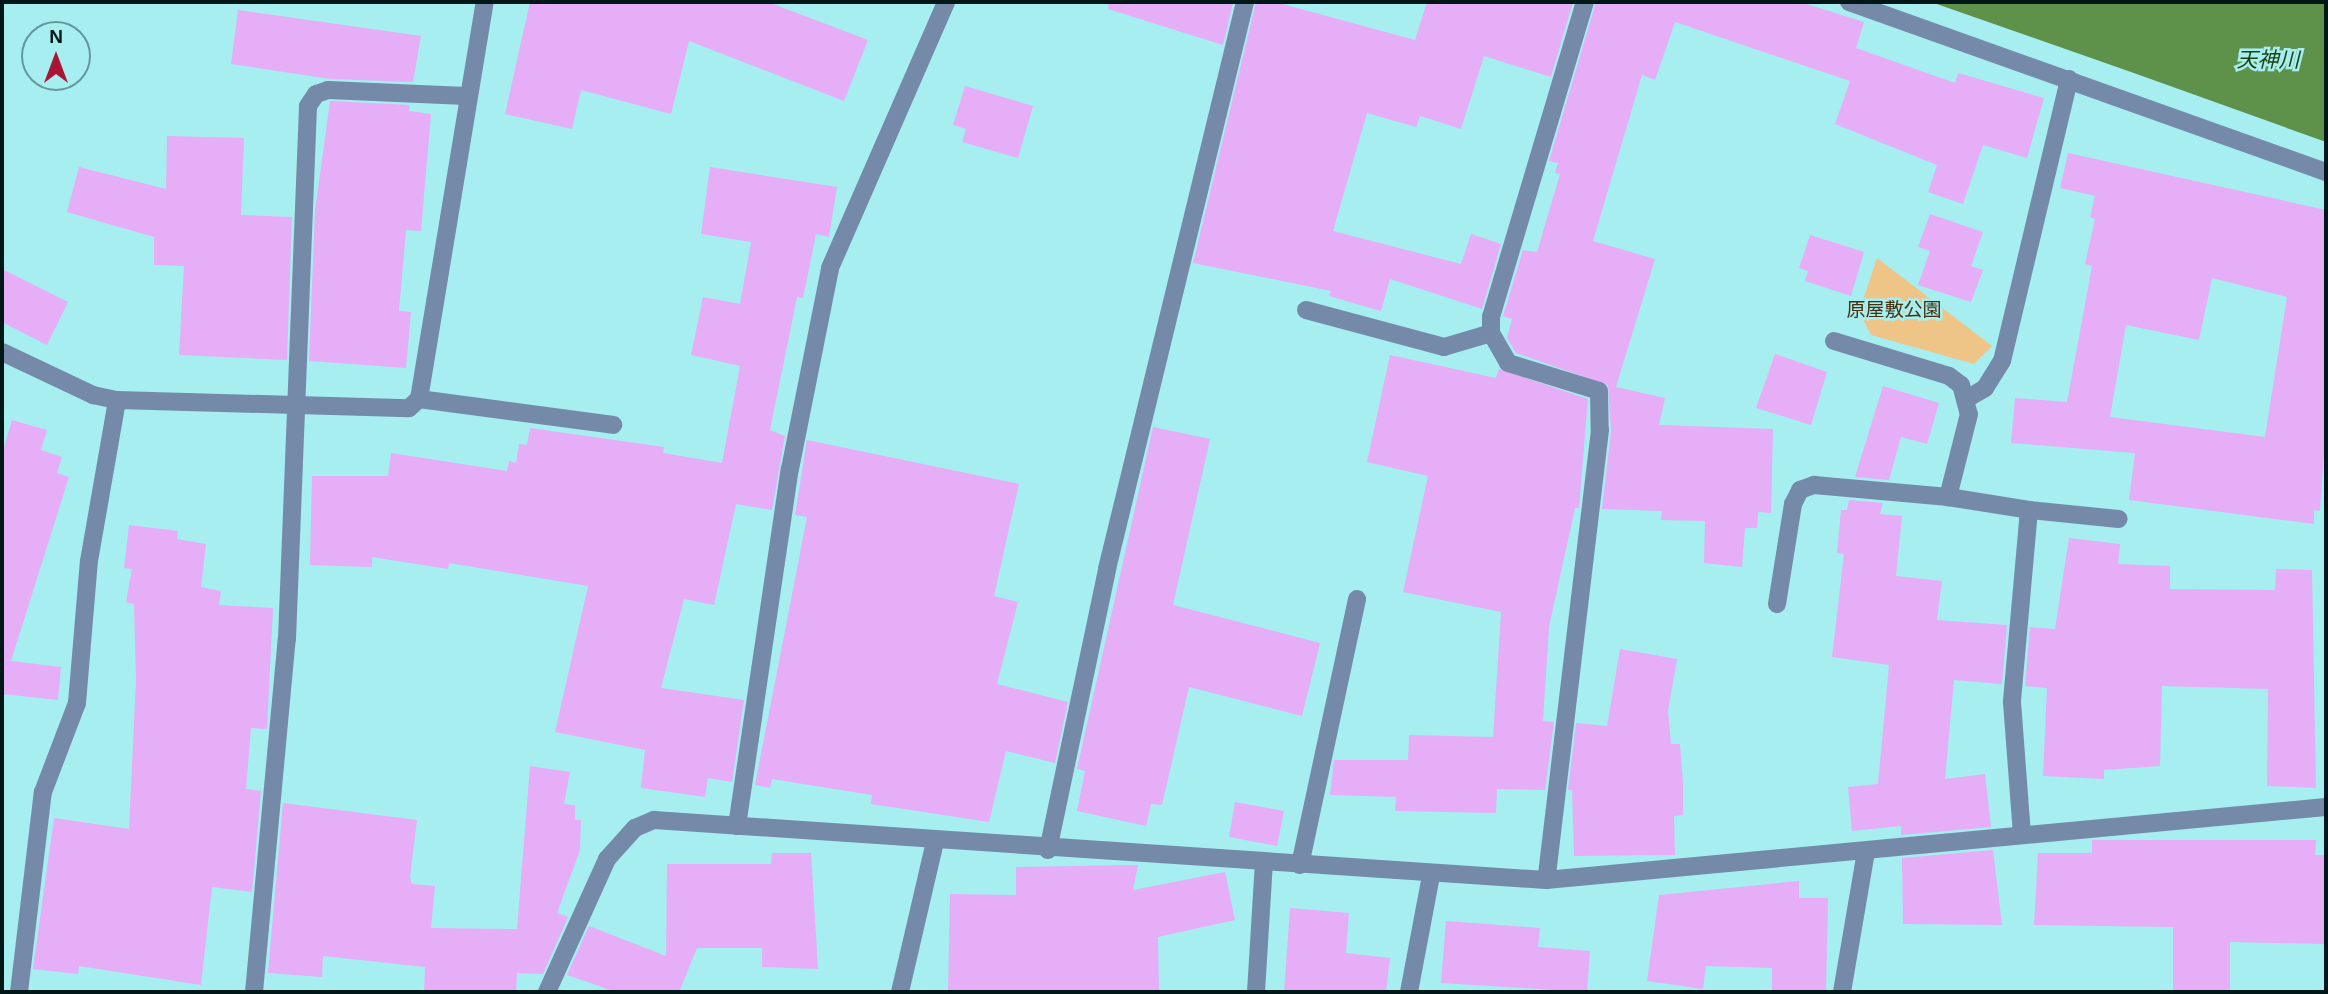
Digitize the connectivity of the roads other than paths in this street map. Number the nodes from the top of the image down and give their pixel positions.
1 (485, 2) edge
2 (946, 2) edge
3 (1245, 2) edge
4 (1585, 2) edge
5 (1849, 2) edge
6 (2069, 79) junction
7 (466, 96) junction
8 (2326, 172) edge
9 (1306, 310) dead end
10 (1491, 333) junction
11 (1834, 341) dead end
12 (2, 352) edge
13 (1968, 398) junction
14 (419, 399) junction
15 (117, 400) junction
16 (299, 405) junction
17 (613, 425) dead end
18 (1948, 497) junction
19 (2029, 510) junction
20 (2119, 519) dead end
21 (1357, 599) dead end
22 (1777, 604) dead end
23 (2326, 807) edge
24 (737, 826) junction
25 (2022, 834) junction
26 (935, 842) junction
27 (1048, 850) junction
28 (1866, 850) junction
29 (1264, 863) junction
30 (1300, 865) junction
31 (1431, 876) junction
32 (1546, 880) junction
33 (19, 992) edge
34 (254, 992) edge
35 (547, 992) edge
36 (900, 992) edge
37 (1256, 992) edge
38 (1409, 992) edge
39 (1842, 992) edge

1 - 7 street
2 - 24 street
3 - 27 street
4 - 10 street
5 - 6 street
6 - 8 street
6 - 13 street
7 - 14 street
7 - 16 street
9 - 10 street
10 - 32 street
11 - 13 street
12 - 15 street
13 - 18 street
14 - 16 street
14 - 17 street
15 - 16 street
15 - 33 street
16 - 34 street
18 - 19 street
18 - 22 street
19 - 20 street
19 - 25 street
21 - 30 street
23 - 25 street
24 - 26 street
24 - 35 street
25 - 28 street
26 - 27 street
26 - 36 street
27 - 29 street
28 - 32 street
28 - 39 street
29 - 30 street
29 - 37 street
30 - 31 street
31 - 32 street
31 - 38 street

